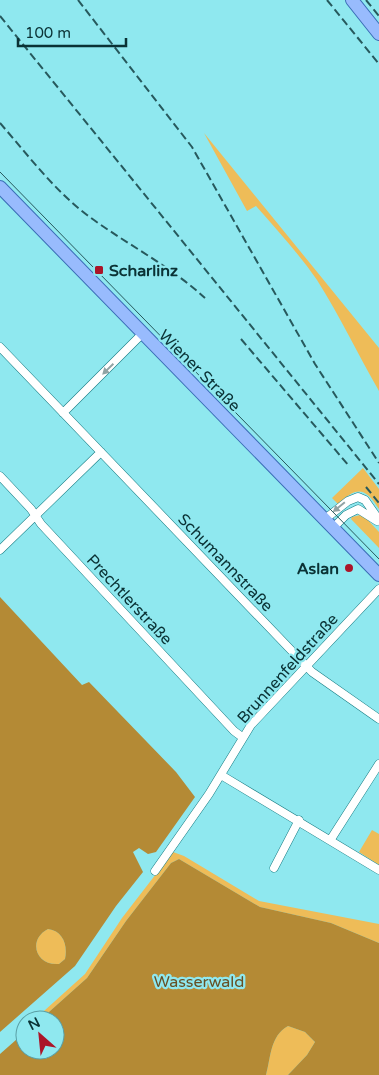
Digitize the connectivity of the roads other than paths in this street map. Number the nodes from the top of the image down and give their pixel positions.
1 (352, 0) edge
2 (379, 34) edge
3 (0, 188) edge
4 (142, 334) junction
5 (0, 348) edge
6 (63, 413) junction
7 (101, 452) junction
8 (0, 476) edge
9 (35, 516) junction
10 (379, 521) edge
11 (329, 524) junction
12 (0, 550) edge
13 (379, 575) edge
14 (379, 589) edge
15 (305, 665) junction
16 (379, 719) edge
17 (242, 737) junction
18 (379, 764) edge
19 (221, 775) junction
20 (299, 820) junction
21 (331, 839) junction
22 (274, 868) dead end
23 (379, 870) edge
24 (155, 871) dead end

1 - 2 main road
3 - 4 main road, Wiener Straße
4 -> 6 street
4 - 11 main road, Wiener Straße
5 - 6 street, Schumannstraße
6 - 7 street, Schumannstraße
7 - 9 street
7 - 15 street, Schumannstraße
8 - 9 street, Prechtlerstraße
9 - 12 street
9 - 17 street, Prechtlerstraße
10 - 11 street
10 -> 11 street
11 - 13 main road, Wiener Straße
14 - 15 street, Brunnenfeldstraße
15 - 16 street, Schumannstraße
15 - 17 street, Brunnenfeldstraße
17 - 19 street, Brunnenfeldstraße
18 - 21 street
19 - 20 street
19 - 24 street, Brunnenfeldstraße
20 - 21 street
20 - 22 street
21 - 23 street

